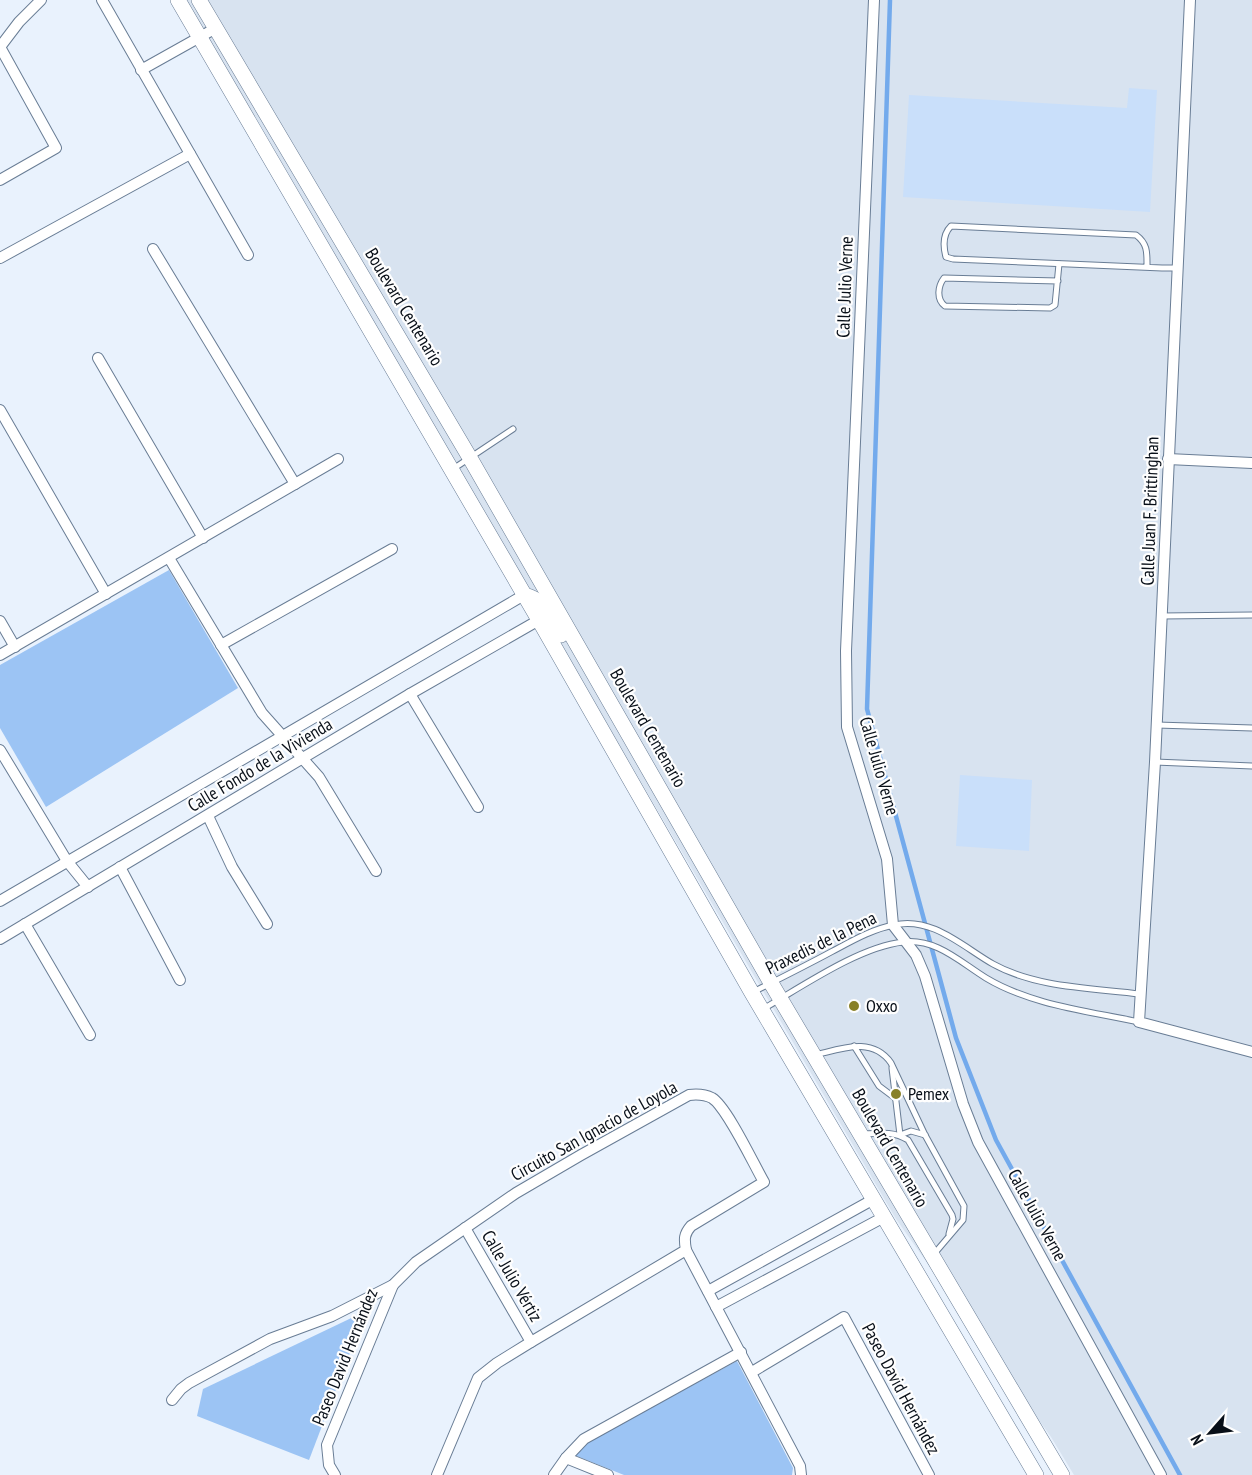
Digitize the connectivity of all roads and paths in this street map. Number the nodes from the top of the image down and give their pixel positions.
1 (41, 0) edge
2 (102, 0) edge
3 (178, 0) edge
4 (199, 0) edge
5 (874, 0) edge
6 (1190, 0) edge
7 (216, 28) junction
8 (199, 37) junction
9 (0, 47) edge
10 (141, 69) junction
11 (190, 154) junction
12 (0, 180) edge
13 (344, 245) junction
14 (153, 249) dead end
15 (248, 255) dead end
16 (327, 256) junction
17 (0, 258) edge
18 (1059, 264) junction
19 (1147, 267) junction
20 (1177, 268) junction
21 (1058, 281) junction
22 (98, 358) dead end
23 (0, 410) edge
24 (513, 429) dead end
25 (470, 458) junction
26 (338, 459) dead end
27 (1168, 459) junction
28 (1252, 463) edge
29 (451, 470) junction
30 (295, 484) junction
31 (204, 538) junction
32 (392, 549) dead end
33 (169, 558) junction
34 (106, 594) junction
35 (524, 595) junction
36 (1252, 615) edge
37 (1162, 616) junction
38 (539, 620) junction
39 (0, 621) edge
40 (221, 645) junction
41 (15, 647) junction
42 (0, 655) edge
43 (596, 676) junction
44 (410, 694) junction
45 (1157, 725) junction
46 (1252, 728) edge
47 (630, 734) junction
48 (283, 736) junction
49 (610, 745) junction
50 (0, 750) edge
51 (302, 759) junction
52 (1155, 762) junction
53 (1252, 766) edge
54 (5, 769) edge
55 (478, 807) dead end
56 (208, 816) junction
57 (67, 861) junction
58 (120, 867) junction
59 (376, 871) dead end
60 (88, 886) junction
61 (0, 901) edge
62 (25, 924) junction
63 (267, 924) dead end
64 (893, 925) junction
65 (0, 939) edge
66 (906, 941) junction
67 (180, 980) dead end
68 (771, 983) junction
69 (752, 993) junction
70 (1141, 994) junction
71 (780, 999) junction
72 (762, 1009) junction
73 (1139, 1022) junction
74 (90, 1035) dead end
75 (854, 1046) junction
76 (1252, 1052) edge
77 (813, 1055) junction
78 (891, 1063) junction
79 (895, 1098) junction
80 (859, 1134) junction
81 (900, 1135) junction
82 (925, 1135) junction
83 (874, 1199) junction
84 (884, 1217) junction
85 (465, 1227) junction
86 (947, 1239) junction
87 (686, 1250) junction
88 (932, 1257) junction
89 (393, 1285) junction
90 (708, 1291) junction
91 (956, 1297) junction
92 (716, 1307) junction
93 (531, 1341) junction
94 (741, 1352) junction
95 (970, 1362) junction
96 (752, 1372) junction
97 (172, 1400) dead end
98 (1036, 1432) junction
99 (566, 1458) junction
100 (335, 1475) edge
101 (437, 1475) edge
102 (554, 1475) edge
103 (608, 1475) edge
104 (801, 1475) edge
105 (929, 1475) edge
106 (1036, 1475) edge
107 (1062, 1475) edge
108 (1161, 1475) edge

1 - 9 street
2 - 10 street
3 - 8 main road
4 - 7 main road, Boulevard Centenario
5 - 64 street, Calle Julio Verne
6 - 20 street, Calle Juan F. Brittinghan
7 - 8 street
7 - 13 main road, Boulevard Centenario
8 - 10 street
8 - 16 main road
9 - 12 street
10 - 11 street
11 - 15 street
11 - 17 street
13 - 16 main road
13 - 25 main road, Boulevard Centenario
14 - 30 street
16 - 29 main road
18 - 19 lane
18 - 19 lane
18 - 21 lane
19 - 20 lane
20 - 27 street, Calle Juan F. Brittinghan
21 - 21 lane
22 - 31 street
23 - 34 street
24 - 25 lane
25 - 29 lane
25 - 43 main road, Boulevard Centenario
26 - 30 street
27 - 28 street
27 - 37 street, Calle Juan F. Brittinghan
29 - 35 main road
30 - 31 street
31 - 33 street
32 - 40 street
33 - 34 street
33 - 40 street
34 - 41 street
35 - 38 main road
35 - 43 main road
35 - 48 street, Calle Fondo de la Vivienda
36 - 37 lane
37 - 45 street, Calle Juan F. Brittinghan
38 - 44 street, Calle Fondo de la Vivienda
38 - 49 main road
39 - 41 street
40 - 48 street
41 - 42 street
43 - 47 main road, Boulevard Centenario
44 - 51 street, Calle Fondo de la Vivienda
44 - 55 street
45 - 46 lane
45 - 52 street, Calle Juan F. Brittinghan
47 - 49 main road
47 - 68 main road, Boulevard Centenario
48 - 51 street
48 - 57 street, Calle Fondo de la Vivienda
49 - 69 main road
50 - 54 street
51 - 56 street, Calle Fondo de la Vivienda
51 - 59 street
52 - 53 lane
52 - 70 street, Calle Juan F. Brittinghan
54 - 57 street
56 - 58 street, Calle Fondo de la Vivienda
56 - 63 street
57 - 60 street
57 - 61 street, Calle Fondo de la Vivienda
58 - 60 street, Calle Fondo de la Vivienda
58 - 67 street
60 - 62 street, Calle Fondo de la Vivienda
62 - 65 street, Calle Fondo de la Vivienda
62 - 74 street
64 - 66 street, Calle Julio Verne
64 - 68 lane, Praxedis de la Pena
64 - 70 lane, Praxedis de la Pena
66 - 71 lane, Praxedis de la Pena
66 - 73 lane, Praxedis de la Pena
66 - 108 street, Calle Julio Verne
68 - 69 lane, Praxedis de la Pena
68 - 71 main road, Boulevard Centenario
69 - 72 main road
70 - 73 street, Calle Juan F. Brittinghan
71 - 72 lane, Praxedis de la Pena
71 - 77 main road, Boulevard Centenario
72 - 83 main road
73 - 76 street
75 - 77 lane
75 - 78 lane
75 - 79 lane
77 - 80 main road, Boulevard Centenario
78 - 79 lane
78 - 82 lane
79 - 81 lane
80 - 81 lane
80 - 88 main road, Boulevard Centenario
81 - 82 lane
81 - 86 lane
82 - 86 lane
83 - 84 main road
83 - 90 street
83 - 91 main road
84 - 92 street
84 - 95 main road
85 - 87 street, Circuito San Ignacio de Loyola
85 - 89 street, Circuito San Ignacio de Loyola
85 - 93 street, Calle Julio Vértiz
86 - 88 lane
87 - 90 street
87 - 93 street
88 - 91 main road, Boulevard Centenario
89 - 97 street
89 - 100 street, Paseo David Hernández
90 - 92 street
91 - 98 main road, Boulevard Centenario
92 - 94 street
93 - 101 street
94 - 96 street
94 - 99 street
95 - 98 main road
95 - 106 main road
96 - 104 street
96 - 105 street, Paseo David Hernández
98 - 107 main road, Boulevard Centenario
99 - 102 street
99 - 103 street

